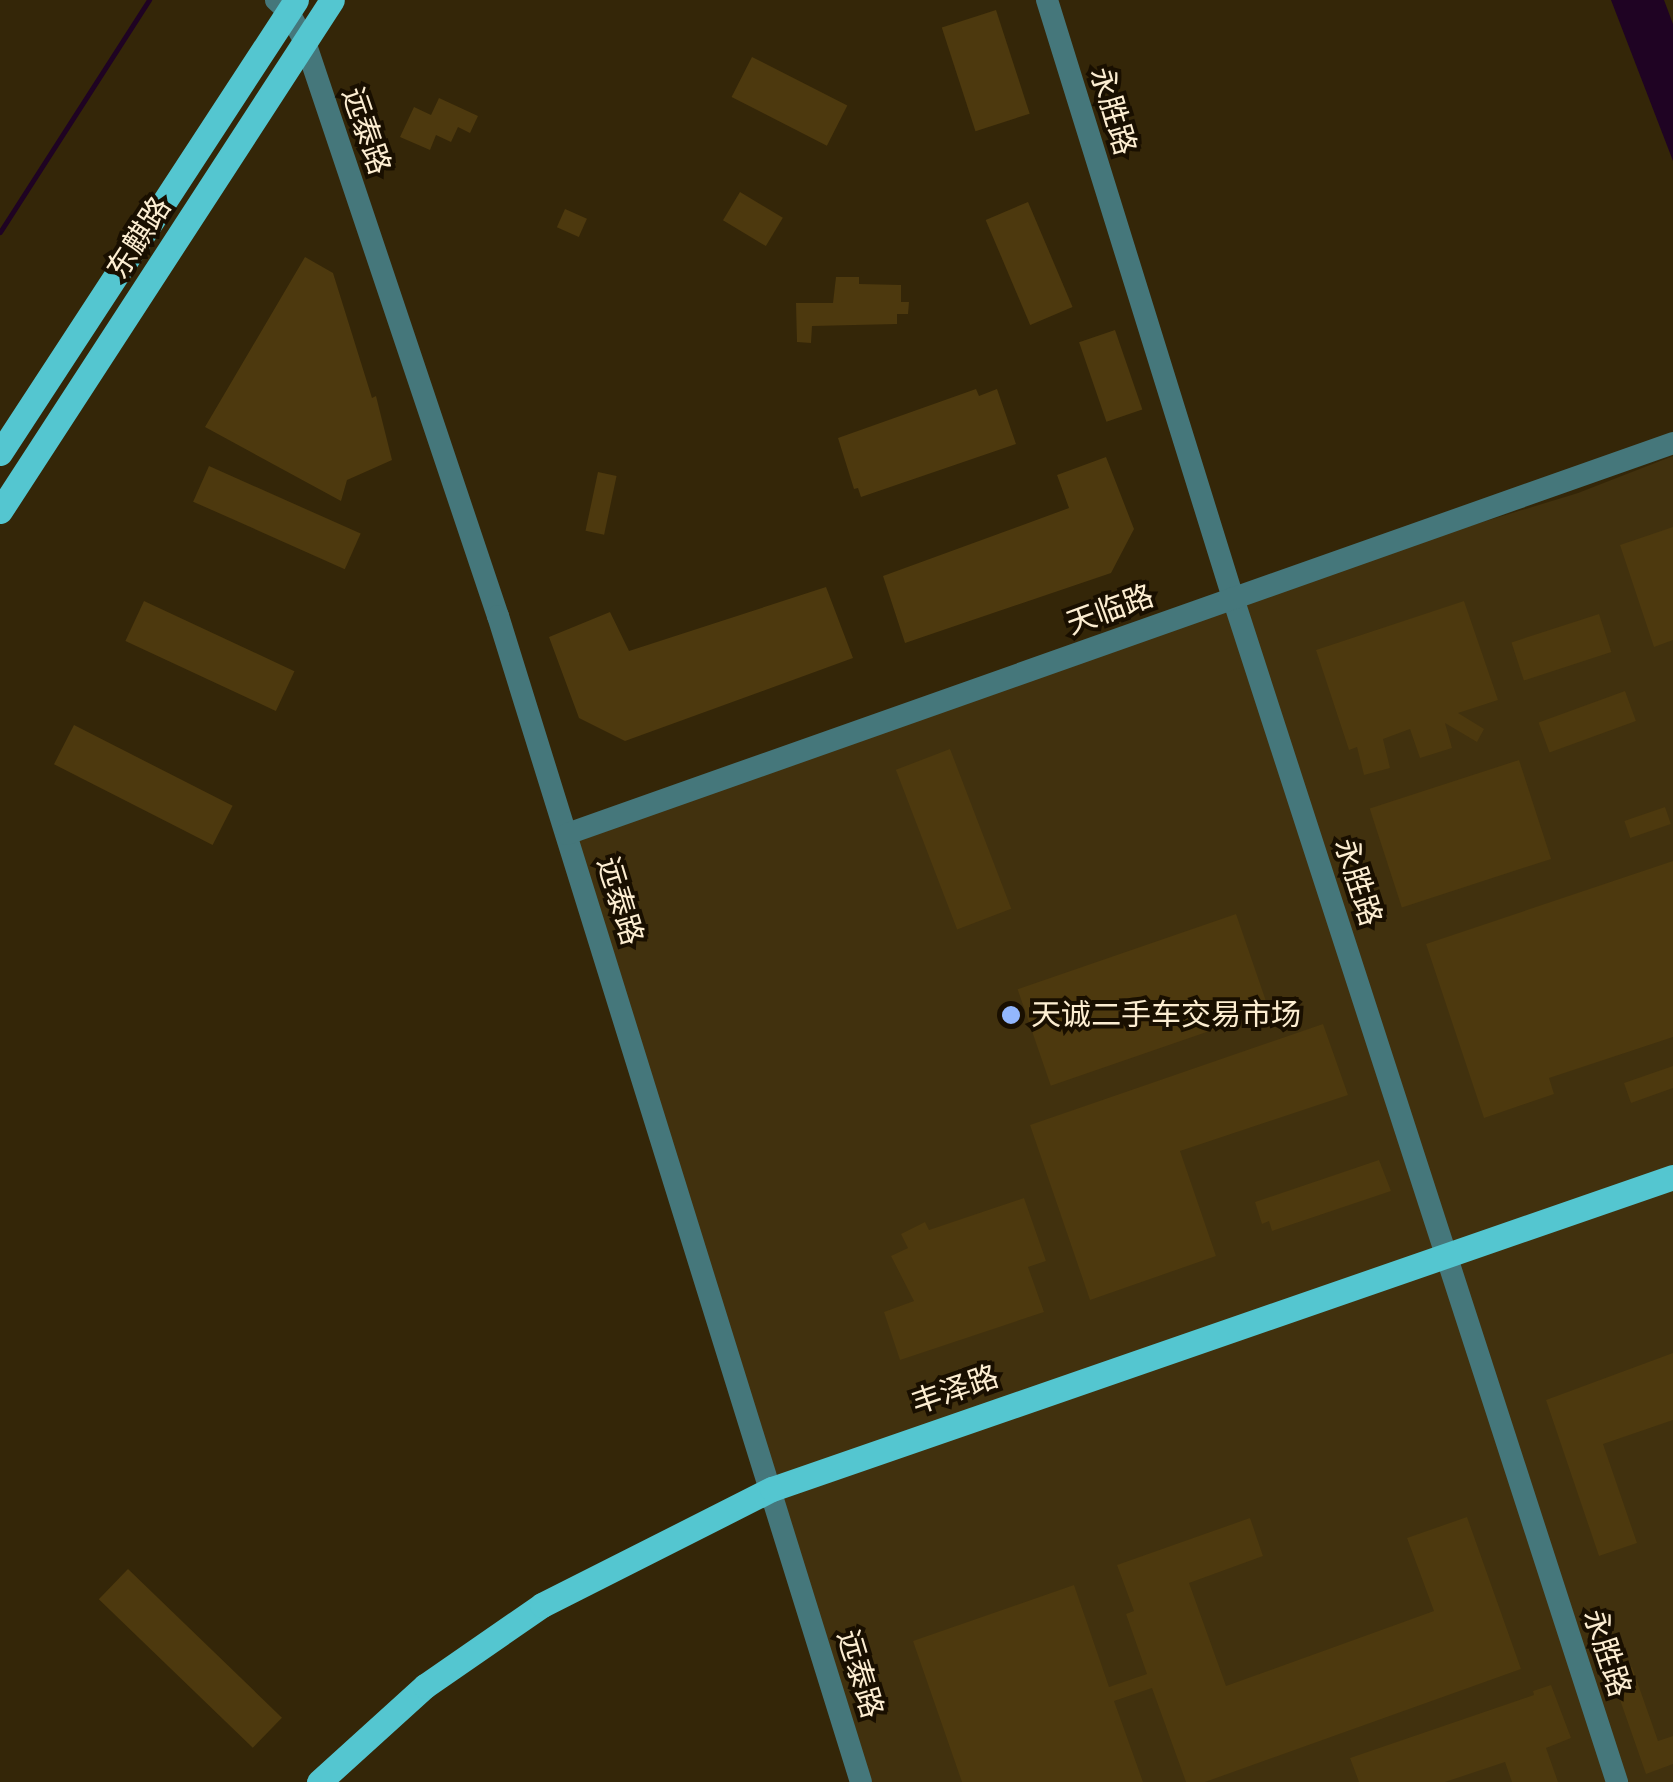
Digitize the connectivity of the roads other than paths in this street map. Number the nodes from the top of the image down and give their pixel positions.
1 (332, 0) edge
2 (1047, 0) edge
3 (287, 4) edge
4 (305, 42) junction
5 (1673, 443) edge
6 (0, 454) edge
7 (0, 510) edge
8 (1233, 598) junction
9 (567, 834) junction
10 (1673, 1177) edge
11 (1448, 1252) junction
12 (772, 1488) junction
13 (319, 1782) edge
14 (862, 1782) edge
15 (1617, 1782) edge

1 - 4 main road, 东麒路
2 - 8 street, 永胜路
3 - 4 street, 远泰路
3 - 6 main road, 东麒路
4 - 7 main road, 东麒路
4 - 9 street, 远泰路
5 - 8 street, 天临路
8 - 9 street, 天临路
8 - 11 street, 永胜路
9 - 12 street, 远泰路
10 - 11 main road, 丰泽路
11 - 12 main road, 丰泽路
11 - 15 street, 永胜路
12 - 13 main road, 丰泽路
12 - 14 street, 远泰路

